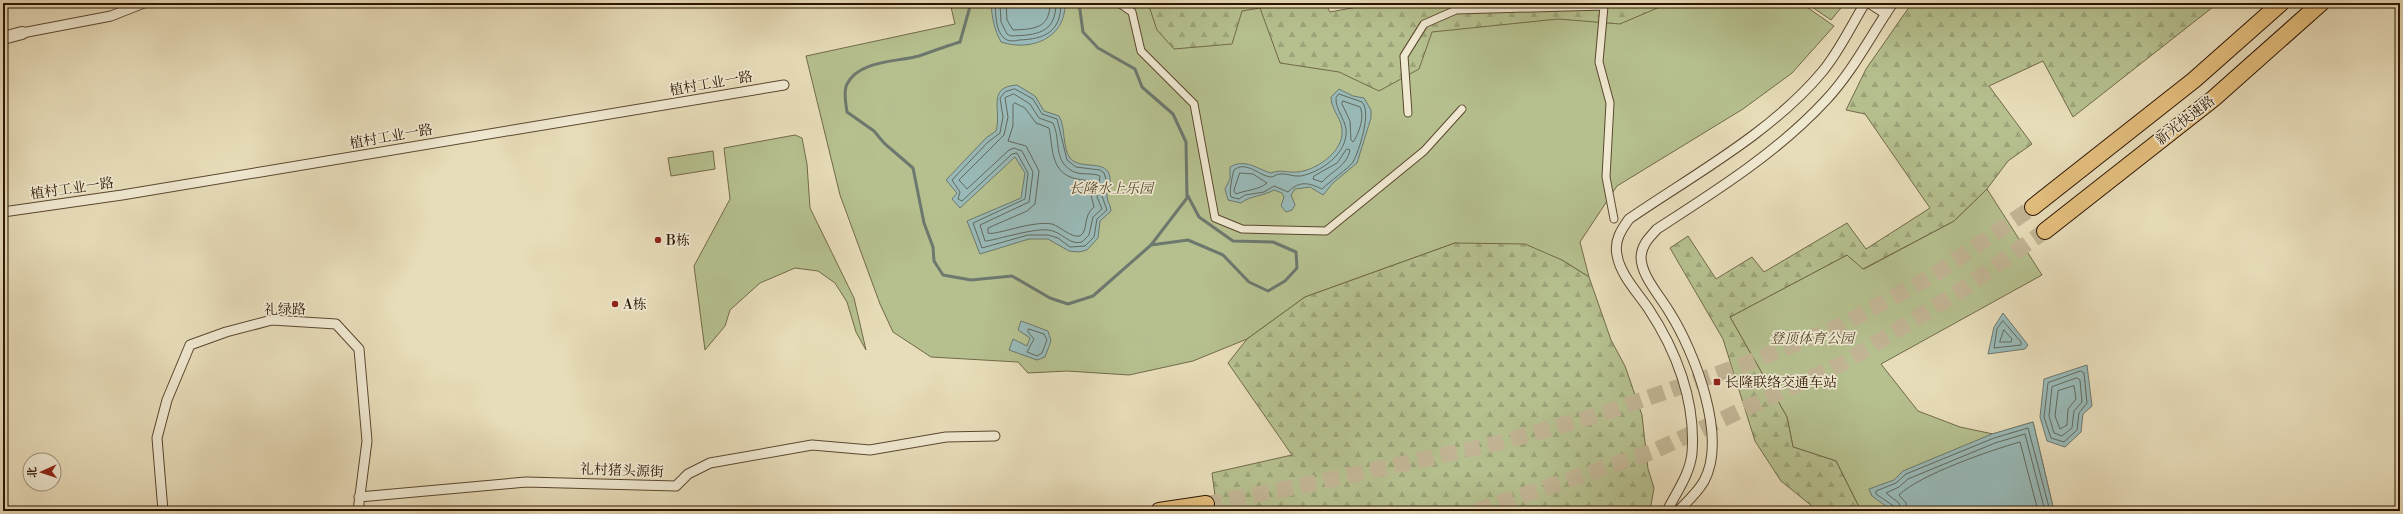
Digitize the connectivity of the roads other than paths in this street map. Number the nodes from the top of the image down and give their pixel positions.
1 (144, 3) edge
2 (1119, 3) edge
3 (1865, 3) edge
4 (1869, 3) edge
5 (1894, 3) edge
6 (2281, 3) edge
7 (2321, 3) edge
8 (1606, 4) edge
9 (1886, 14) junction
10 (22, 33) joint
11 (3, 38) edge
12 (784, 84) dead end
13 (1462, 108) dead end
14 (1408, 113) dead end
15 (2033, 207) tunnel mouth
16 (3, 212) edge
17 (1614, 219) dead end
18 (2045, 231) tunnel mouth
19 (995, 436) dead end
20 (359, 497) junction
21 (1206, 504) tunnel mouth
22 (163, 511) edge
23 (358, 511) edge
24 (1158, 511) edge
25 (1667, 511) edge
26 (1678, 511) edge

1 - 10 street
2 - 13 street
3 - 25 street
4 - 9 street
5 - 9 street
6 - 15 highway, 新光快速路
7 - 18 highway, 新光快速路
8 - 14 street
8 - 17 street
9 - 26 street
10 - 11 street
12 - 16 street, 植村工业一路
19 - 20 street, 礼村猪头源街
20 - 22 street, 礼绿路
20 - 23 street, 礼绿路
21 - 24 highway

